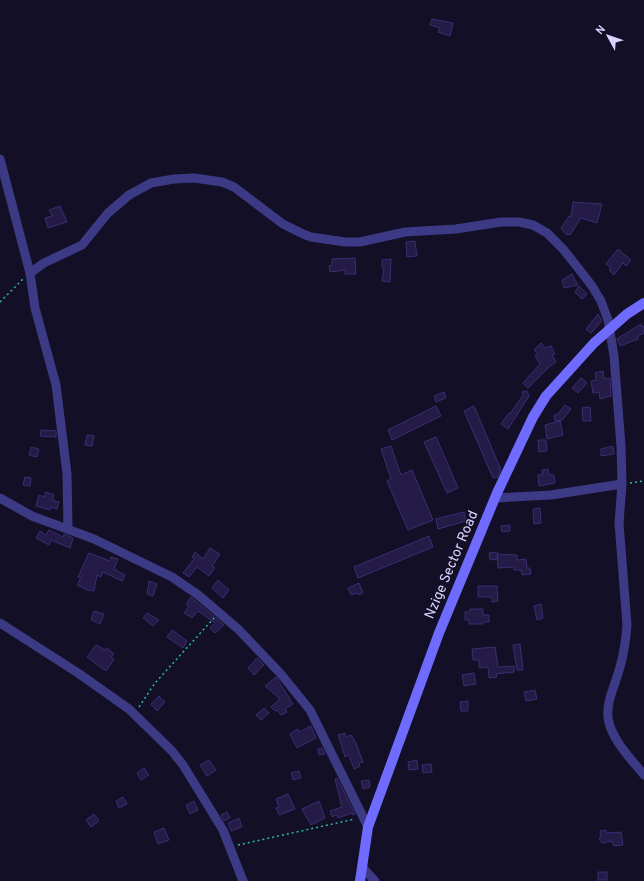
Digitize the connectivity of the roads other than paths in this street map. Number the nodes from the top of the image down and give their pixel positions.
1 (0, 159) edge
2 (30, 273) junction
3 (644, 303) edge
4 (610, 330) junction
5 (622, 484) junction
6 (0, 498) edge
7 (495, 498) junction
8 (68, 529) junction
9 (0, 623) edge
10 (644, 775) edge
11 (368, 826) junction
12 (362, 867) junction
13 (243, 881) edge
14 (360, 881) edge
15 (375, 881) edge

1 - 2 street
2 - 4 street
2 - 8 street
3 - 4 main road, Nzige Sector Road
4 - 5 street
4 - 7 main road, Nzige Sector Road
5 - 7 street
5 - 10 street
6 - 8 street
7 - 11 main road, Nzige Sector Road
8 - 11 street
9 - 13 street
11 - 12 main road, Nzige Sector Road
12 - 14 main road, Nzige Sector Road
12 - 15 street

